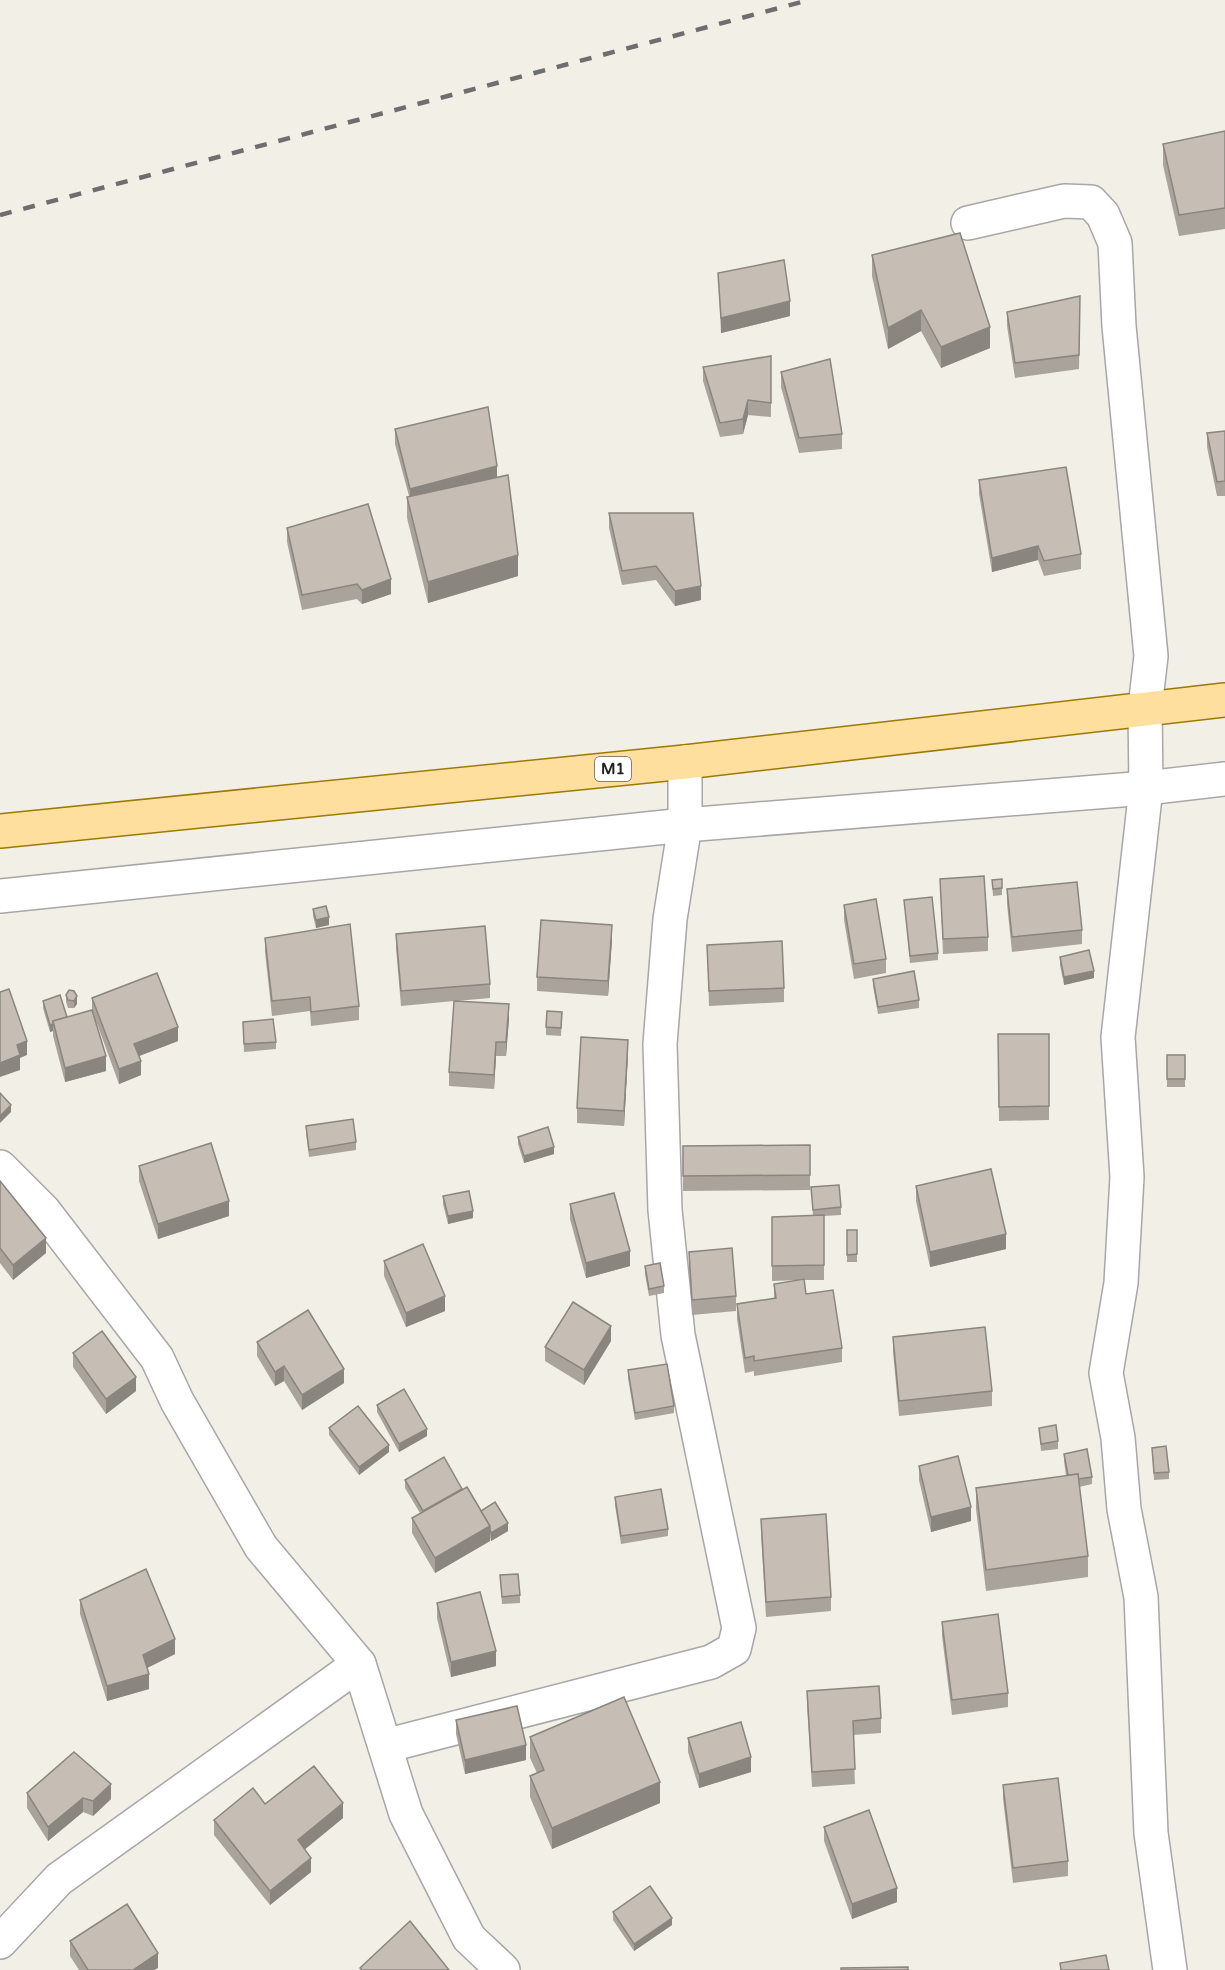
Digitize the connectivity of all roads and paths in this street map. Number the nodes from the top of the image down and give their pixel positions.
1 (968, 223) dead end
2 (1225, 700) edge
3 (1145, 708) junction
4 (685, 762) junction
5 (1225, 779) edge
6 (1146, 788) junction
7 (685, 825) junction
8 (0, 831) edge
9 (0, 896) edge
10 (0, 1167) edge
11 (359, 1664) junction
12 (385, 1746) junction
13 (0, 1942) edge
14 (503, 1970) edge
15 (1170, 1970) edge

1 - 3 street
2 - 3 main road, M1
3 - 4 main road, M1
3 - 6 street
4 - 7 street
4 - 8 main road, M1
5 - 6 street
6 - 7 street
6 - 15 street
7 - 9 street
7 - 12 street
10 - 11 street
11 - 12 street
11 - 13 street
12 - 14 street

